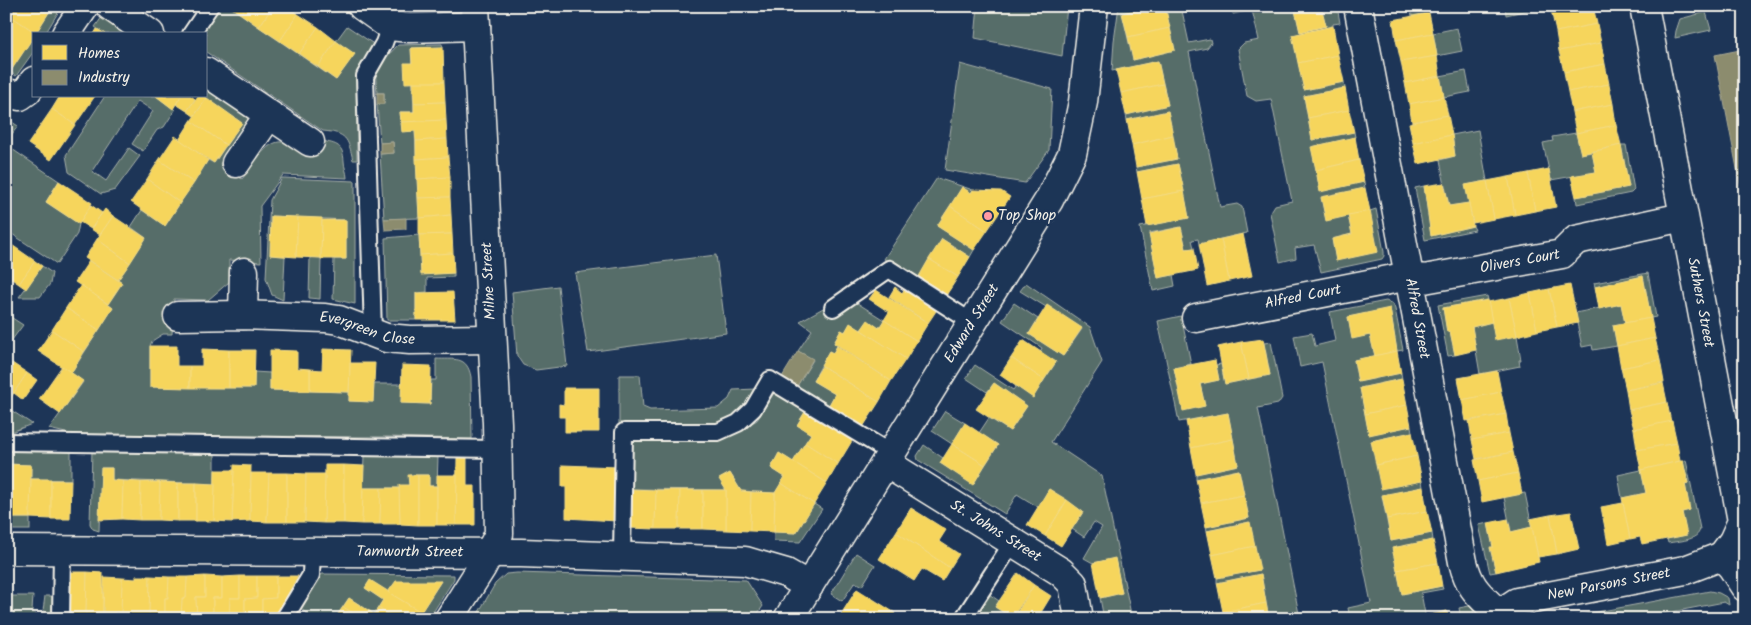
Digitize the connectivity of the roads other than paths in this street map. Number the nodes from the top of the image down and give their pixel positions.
1 (85, 6) edge
2 (110, 6) edge
3 (210, 6) edge
4 (362, 6) edge
5 (1094, 6) edge
6 (1358, 6) edge
7 (1644, 6) edge
8 (476, 16) edge
9 (390, 26) junction
10 (67, 32) edge
11 (147, 32) edge
12 (192, 32) edge
13 (208, 73) edge
14 (269, 115) junction
15 (310, 142) dead end
16 (236, 163) dead end
17 (1684, 217) junction
18 (244, 272) dead end
19 (1409, 276) junction
20 (833, 308) dead end
21 (178, 316) dead end
22 (244, 316) junction
23 (1196, 318) dead end
24 (973, 323) junction
25 (373, 332) junction
26 (492, 339) junction
27 (6, 442) edge
28 (498, 449) junction
29 (889, 459) junction
30 (1013, 542) junction
31 (6, 550) edge
32 (62, 551) junction
33 (312, 552) junction
34 (489, 553) junction
35 (1722, 556) junction
36 (622, 558) junction
37 (809, 586) junction
38 (1745, 587) edge
39 (1497, 616) edge
40 (61, 619) edge
41 (284, 619) edge
42 (449, 619) edge
43 (788, 619) edge
44 (963, 619) edge
45 (1079, 619) edge

1 - 10 street
2 - 11 street
3 - 12 lane
4 - 9 street
5 - 24 street, Edward Street
6 - 19 street, Alfred Street
7 - 17 street, Suthers Street
8 - 9 street
8 - 26 street, Milne Street
9 - 25 lane
13 - 14 street
14 - 15 street
14 - 16 street
17 - 19 street, Olivers Court
17 - 35 street, Suthers Street
18 - 22 street
19 - 23 street, Alfred Court
19 - 39 street, Alfred Street
20 - 24 lane
21 - 22 street, Evergreen Close
22 - 25 street, Evergreen Close
24 - 29 street, Edward Street
25 - 26 street, Evergreen Close
26 - 28 street, Milne Street
27 - 28 lane
28 - 34 street, Milne Street
29 - 30 street, St. Johns Street
29 - 36 lane
29 - 37 street, Edward Street
30 - 44 lane
30 - 45 street, St. Johns Street
31 - 32 street, Tamworth Street
32 - 33 street, Tamworth Street
32 - 40 lane
33 - 34 street, Tamworth Street
33 - 41 lane
34 - 36 street, Tamworth Street
34 - 42 street, Milne Street
35 - 38 street
35 - 39 street, New Parsons Street
36 - 37 street, Tamworth Street
37 - 43 street, Edward Street

